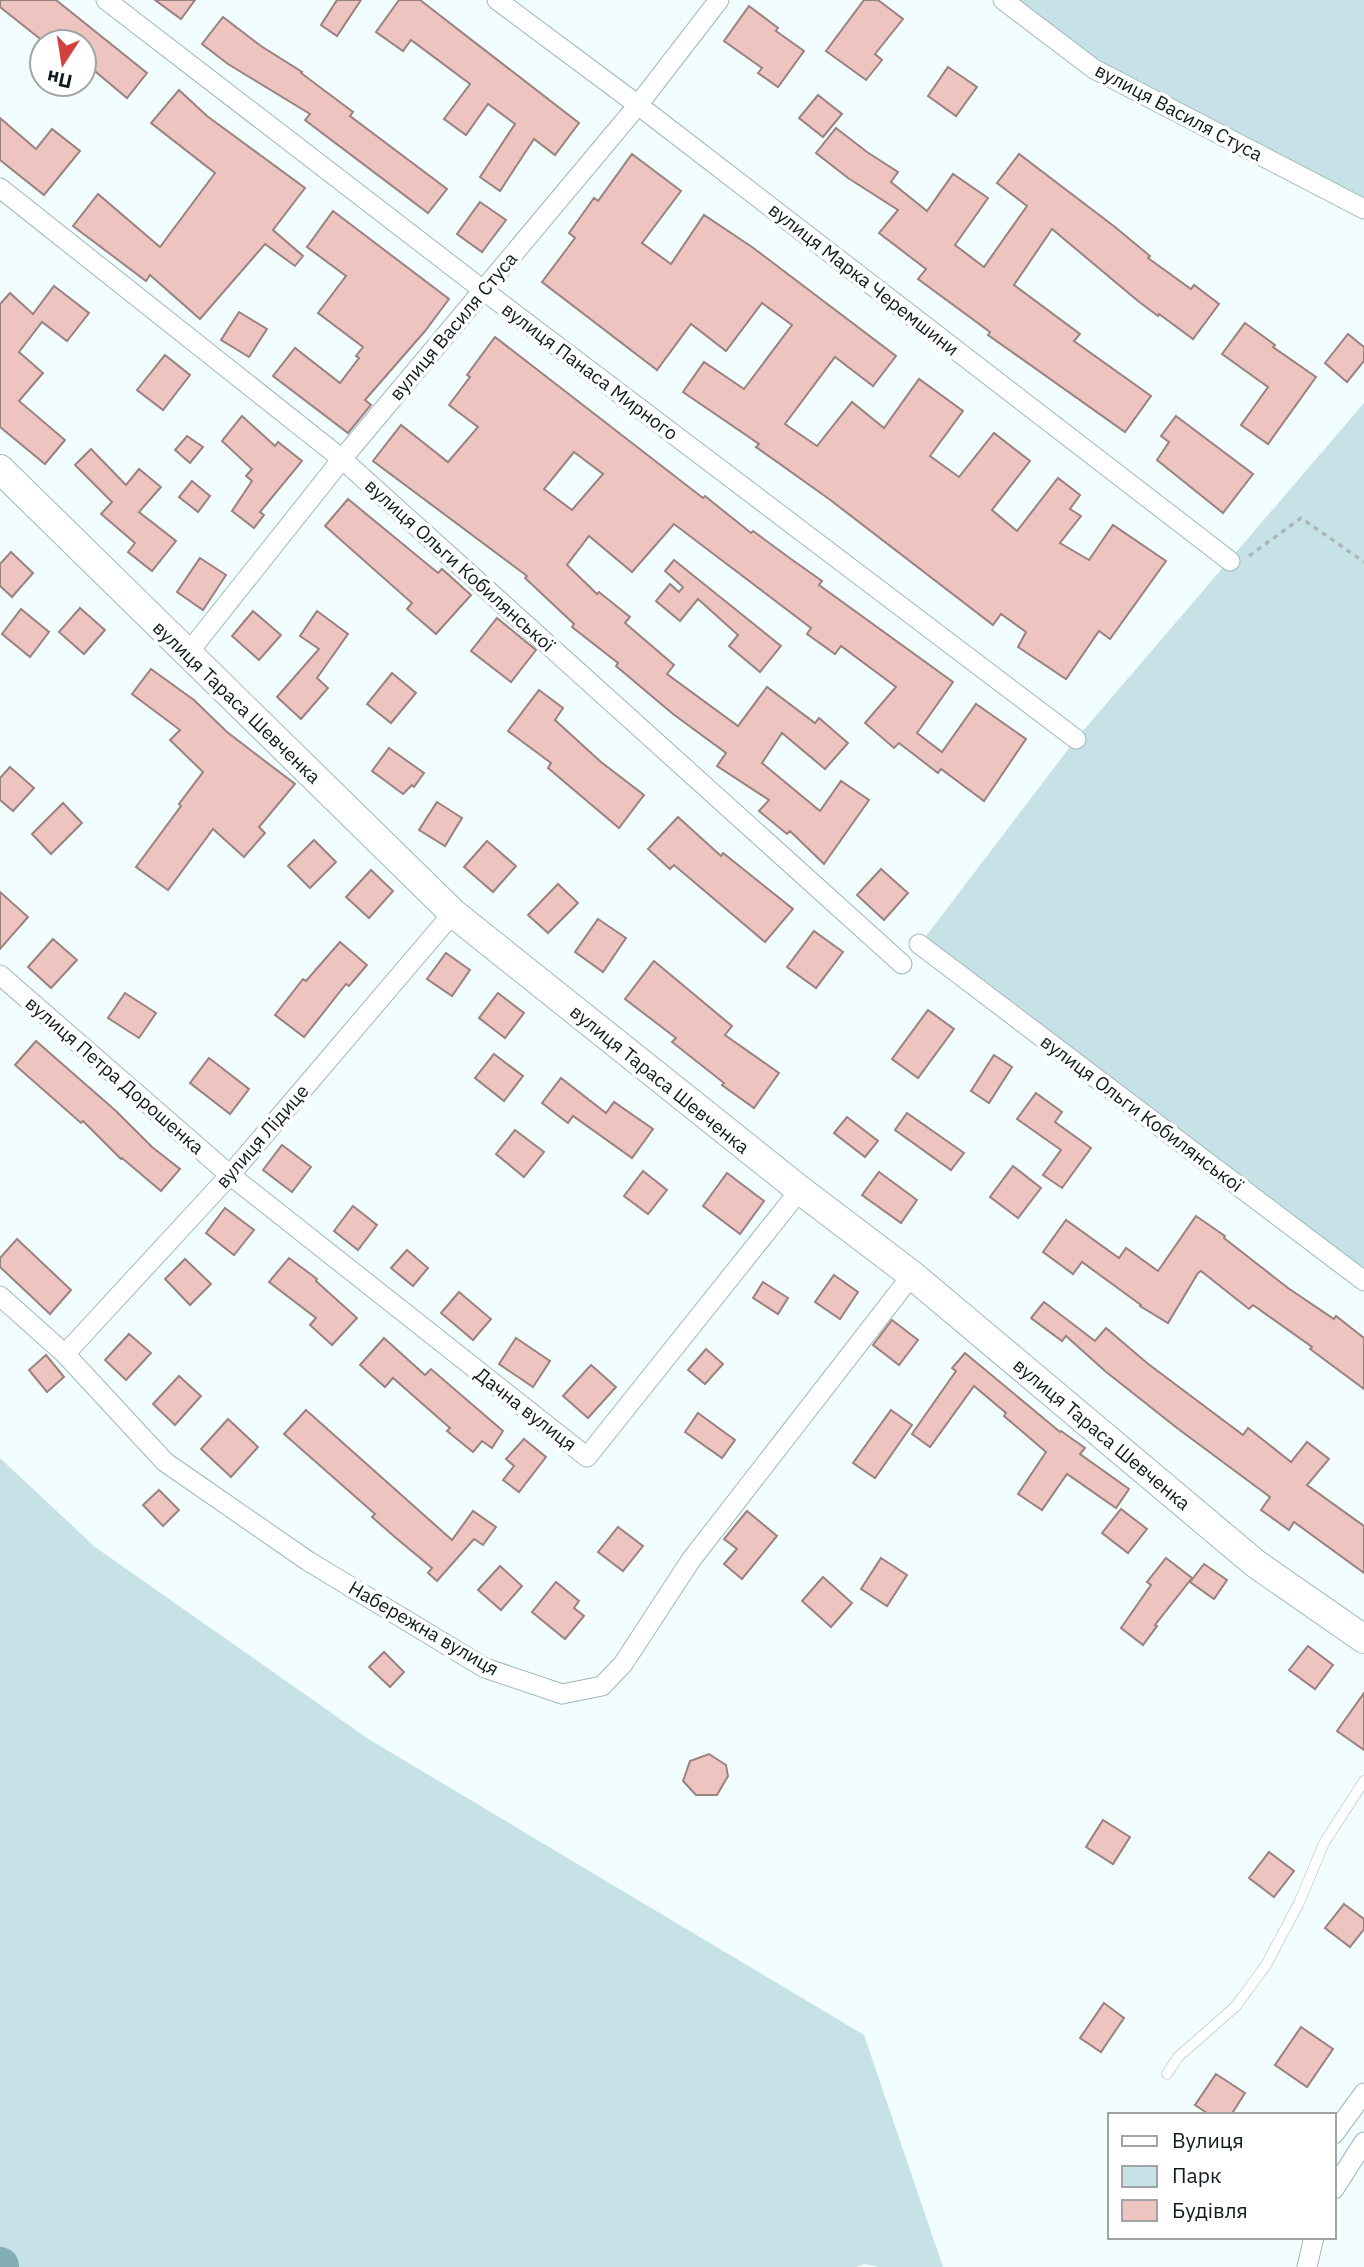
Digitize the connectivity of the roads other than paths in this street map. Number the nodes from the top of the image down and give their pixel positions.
1 (106, 0) edge
2 (496, 0) edge
3 (719, 0) edge
4 (1003, 0) edge
5 (638, 105) junction
6 (0, 188) edge
7 (1364, 209) edge
8 (483, 290) junction
9 (342, 459) junction
10 (0, 469) edge
11 (1230, 561) road end
12 (188, 653) junction
13 (1076, 739) dead end
14 (453, 913) junction
15 (919, 944) dead end
16 (902, 964) dead end
17 (0, 975) edge
18 (230, 1175) junction
19 (800, 1190) junction
20 (912, 1275) junction
21 (1364, 1281) edge
22 (0, 1296) edge
23 (65, 1354) junction
24 (1364, 1639) edge
25 (1364, 1781) edge
26 (1167, 2074) dead end
27 (1364, 2093) edge
28 (1336, 2131) edge
29 (1364, 2142) edge
30 (1336, 2186) edge
31 (1314, 2239) edge
32 (1307, 2267) edge

1 - 8 street, вулиця Панаса Мирного
2 - 5 street, вулиця Марка Черемшини
3 - 5 street, вулиця Василя Стуса
4 - 7 street, вулиця Василя Стуса
5 - 8 street, вулиця Василя Стуса
5 - 11 street, вулиця Марка Черемшини
6 - 9 street, вулиця Ольги Кобилянської
8 - 9 street, вулиця Василя Стуса
8 - 13 street, вулиця Панаса Мирного
9 - 12 street, вулиця Василя Стуса
9 - 16 street, вулиця Ольги Кобилянської
10 - 12 main road, вулиця Тараса Шевченка
12 - 14 main road, вулиця Тараса Шевченка
14 - 18 street, вулиця Лідице
14 - 19 main road, вулиця Тараса Шевченка
15 - 21 street, вулиця Ольги Кобилянської
17 - 18 street, вулиця Петра Дорошенка
18 - 19 street, Дачна вулиця
18 - 23 street, вулиця Лідице
19 - 20 main road, вулиця Тараса Шевченка
20 - 23 street, Набережна вулиця
20 - 24 main road, вулиця Тараса Шевченка
22 - 23 street, Набережна вулиця
25 - 26 lane
27 - 28 street
29 - 30 street
31 - 32 street

